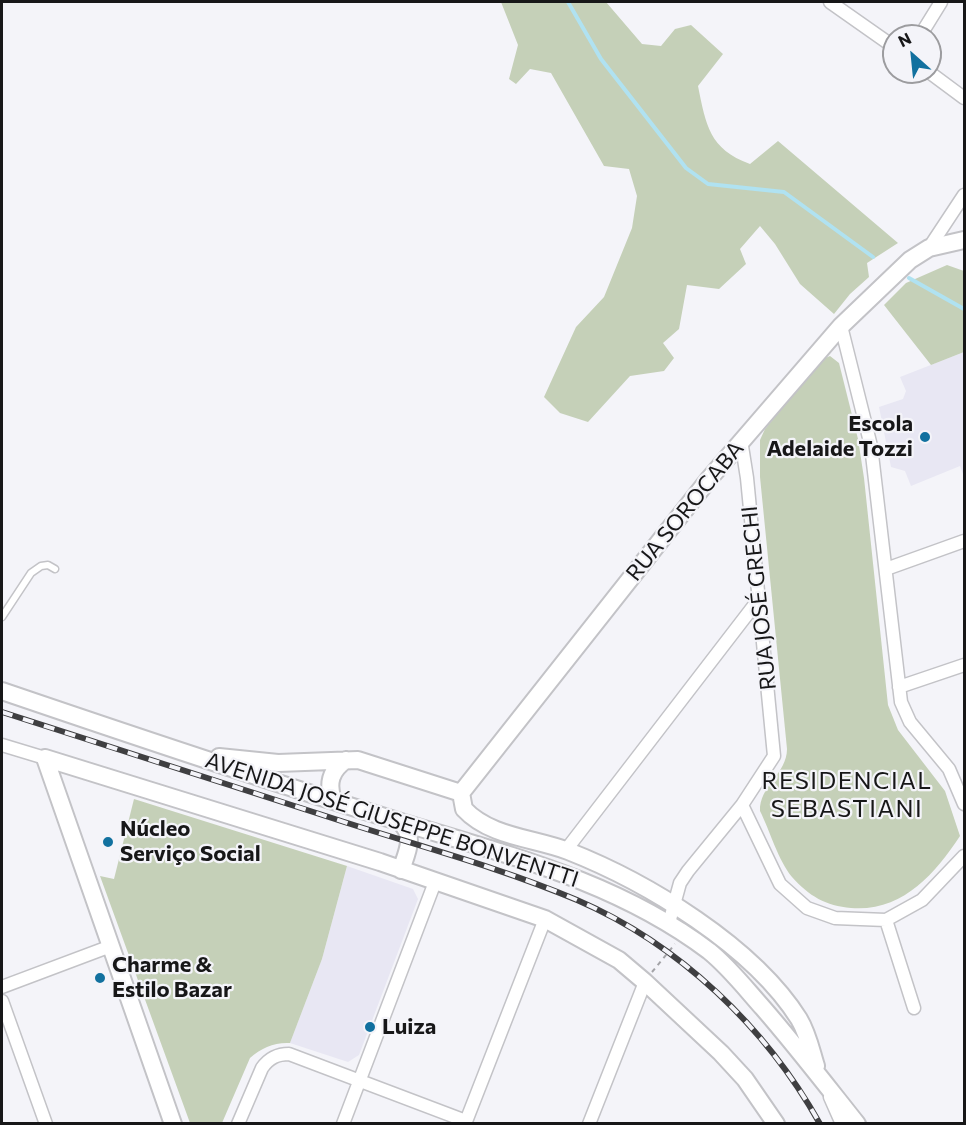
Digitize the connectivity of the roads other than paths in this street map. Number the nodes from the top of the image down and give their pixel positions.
1 (830, 2) edge
2 (941, 2) edge
3 (927, 24) edge
4 (882, 38) edge
5 (942, 82) edge
6 (964, 98) edge
7 (964, 195) edge
8 (964, 240) edge
9 (929, 248) junction
10 (841, 326) junction
11 (741, 440) junction
12 (964, 541) edge
13 (55, 569) dead end
14 (886, 569) junction
15 (759, 599) junction
16 (2, 617) edge
17 (964, 665) edge
18 (899, 687) junction
19 (2, 691) edge
20 (2, 745) edge
21 (185, 754) junction
22 (45, 758) junction
23 (346, 760) junction
24 (962, 786) edge
25 (333, 800) junction
26 (462, 801) junction
27 (964, 804) edge
28 (742, 805) junction
29 (400, 822) junction
30 (438, 832) junction
31 (410, 842) junction
32 (566, 850) junction
33 (964, 856) edge
34 (401, 870) junction
35 (435, 882) junction
36 (673, 904) junction
37 (545, 919) junction
38 (886, 920) junction
39 (669, 923) junction
40 (111, 946) junction
41 (645, 982) junction
42 (2, 987) edge
43 (2, 1001) edge
44 (914, 1008) dead end
45 (821, 1079) junction
46 (360, 1080) junction
47 (465, 1122) edge
48 (46, 1124) edge
49 (173, 1124) edge
50 (238, 1124) edge
51 (343, 1124) edge
52 (589, 1124) edge
53 (776, 1124) edge
54 (842, 1124) edge
55 (857, 1124) edge

1 - 4 street
2 - 3 street
5 - 6 street
7 - 9 street
8 - 9 street, RUA SOROCABA
9 - 10 street, RUA SOROCABA
10 - 11 street, RUA SOROCABA
10 - 14 street
11 - 15 street, RUA JOSÉ GRECHI
11 - 26 street, RUA SOROCABA
12 - 14 street
13 - 16 lane
14 - 18 street
15 - 28 street, RUA JOSÉ GRECHI
15 - 32 street
17 - 18 street
18 - 24 street
19 - 21 street
20 - 22 street
21 - 23 street, AVENIDA JOSÉ GIUSEPPE BONVENTTI
21 - 25 street, AVENIDA JOSÉ GIUSEPPE BONVENTTI
22 - 34 street
22 - 40 street
23 - 25 street
23 - 26 street, AVENIDA JOSÉ GIUSEPPE BONVENTTI
24 - 27 street
25 - 29 street, AVENIDA JOSÉ GIUSEPPE BONVENTTI
26 - 30 street, RUA SOROCABA
26 - 32 street, AVENIDA JOSÉ GIUSEPPE BONVENTTI
28 - 36 street
28 - 38 street
29 - 30 street, AVENIDA JOSÉ GIUSEPPE BONVENTTI
29 - 31 street
30 - 31 street
30 - 39 street, AVENIDA JOSÉ GIUSEPPE BONVENTTI
31 - 34 street
32 - 36 street, AVENIDA JOSÉ GIUSEPPE BONVENTTI
33 - 38 street
34 - 35 street
35 - 37 street
35 - 46 street
36 - 39 street
36 - 45 street, AVENIDA JOSÉ GIUSEPPE BONVENTTI
37 - 41 street
37 - 47 street
38 - 44 street
39 - 45 street, AVENIDA JOSÉ GIUSEPPE BONVENTTI
40 - 42 street
40 - 49 street
41 - 52 street
41 - 53 street
43 - 48 street
45 - 54 street
45 - 55 street, AVENIDA JOSÉ GIUSEPPE BONVENTTI
46 - 47 street
46 - 50 street
46 - 51 street

